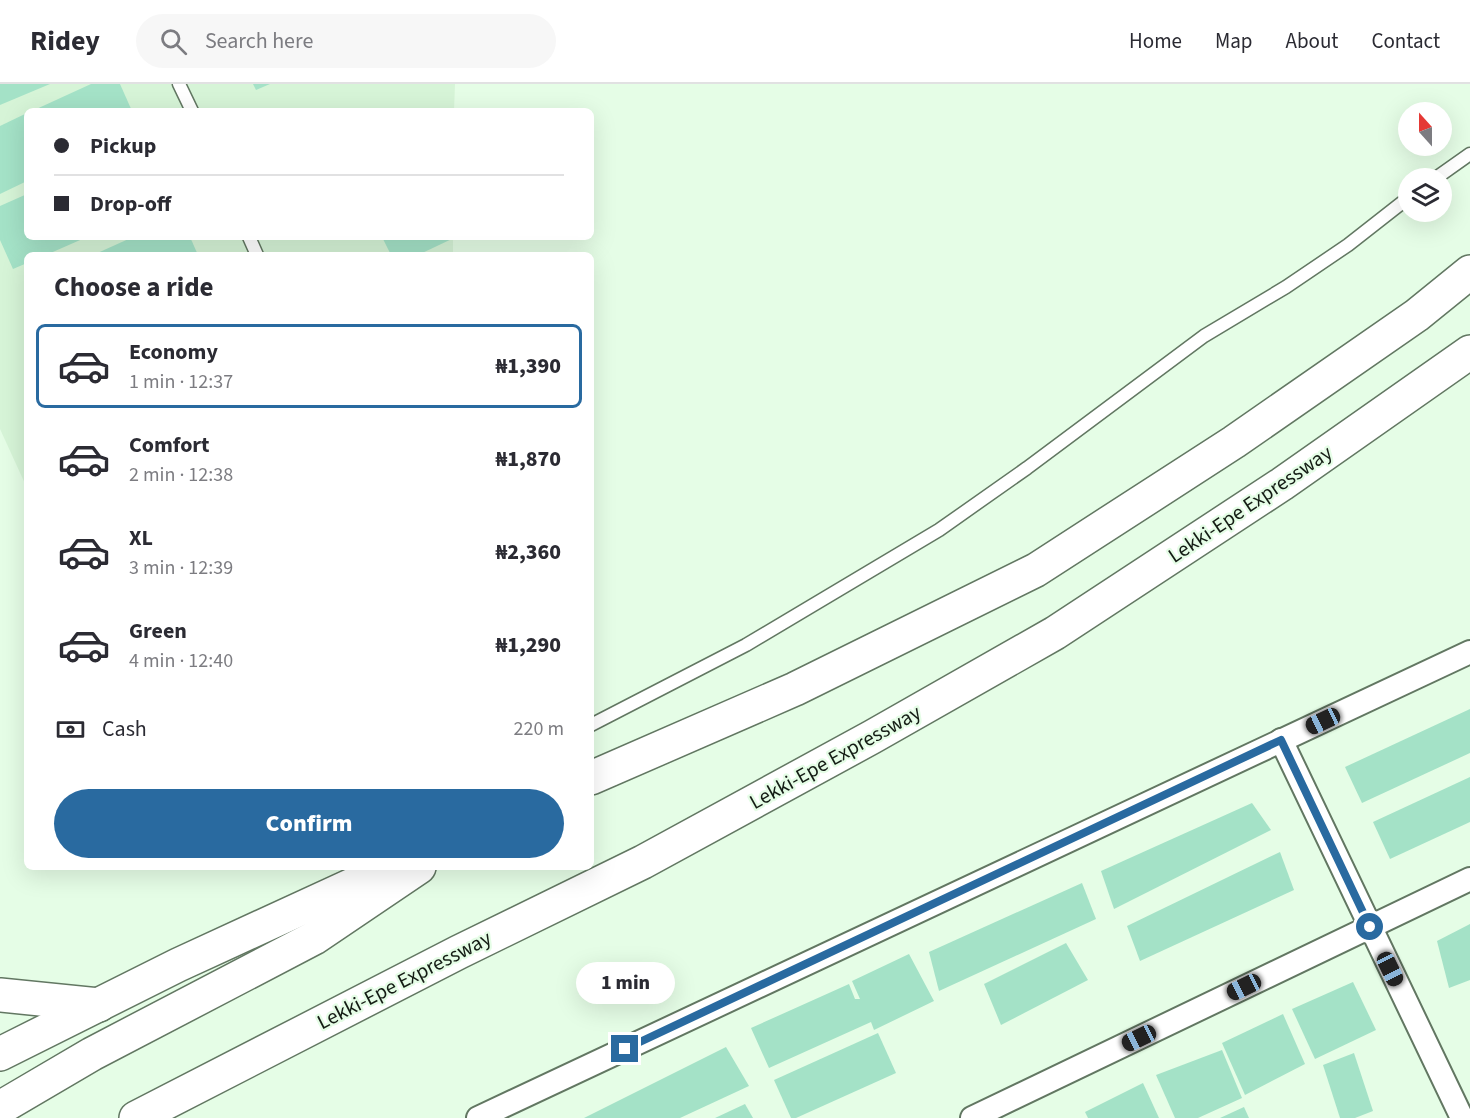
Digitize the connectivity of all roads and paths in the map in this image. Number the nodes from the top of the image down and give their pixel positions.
1 (179, 84) edge
2 (191, 108) edge
3 (1470, 154) edge
4 (1450, 168) edge
5 (1398, 206) edge
6 (1470, 272) edge
7 (1470, 352) edge
8 (1470, 652) edge
9 (594, 723) edge
10 (1281, 740) junction
11 (594, 777) edge
12 (384, 870) edge
13 (416, 870) edge
14 (1470, 879) edge
15 (1370, 927) junction
16 (0, 995) edge
17 (99, 1005) junction
18 (0, 1054) edge
19 (0, 1107) edge
20 (159, 1111) edge
21 (136, 1118) edge
22 (478, 1118) edge
23 (972, 1118) edge
24 (1462, 1118) edge

1 - 2 lane
3 - 4 lane
5 - 9 lane
6 - 11 highway
7 - 20 highway, Lekki-Epe Expressway
8 - 10 street
10 - 15 street
10 - 22 street
12 - 17 highway
13 - 19 highway
14 - 15 street
15 - 23 street
15 - 24 street
16 - 17 highway
17 - 18 highway
20 - 21 highway, Lekki-Epe Expressway

